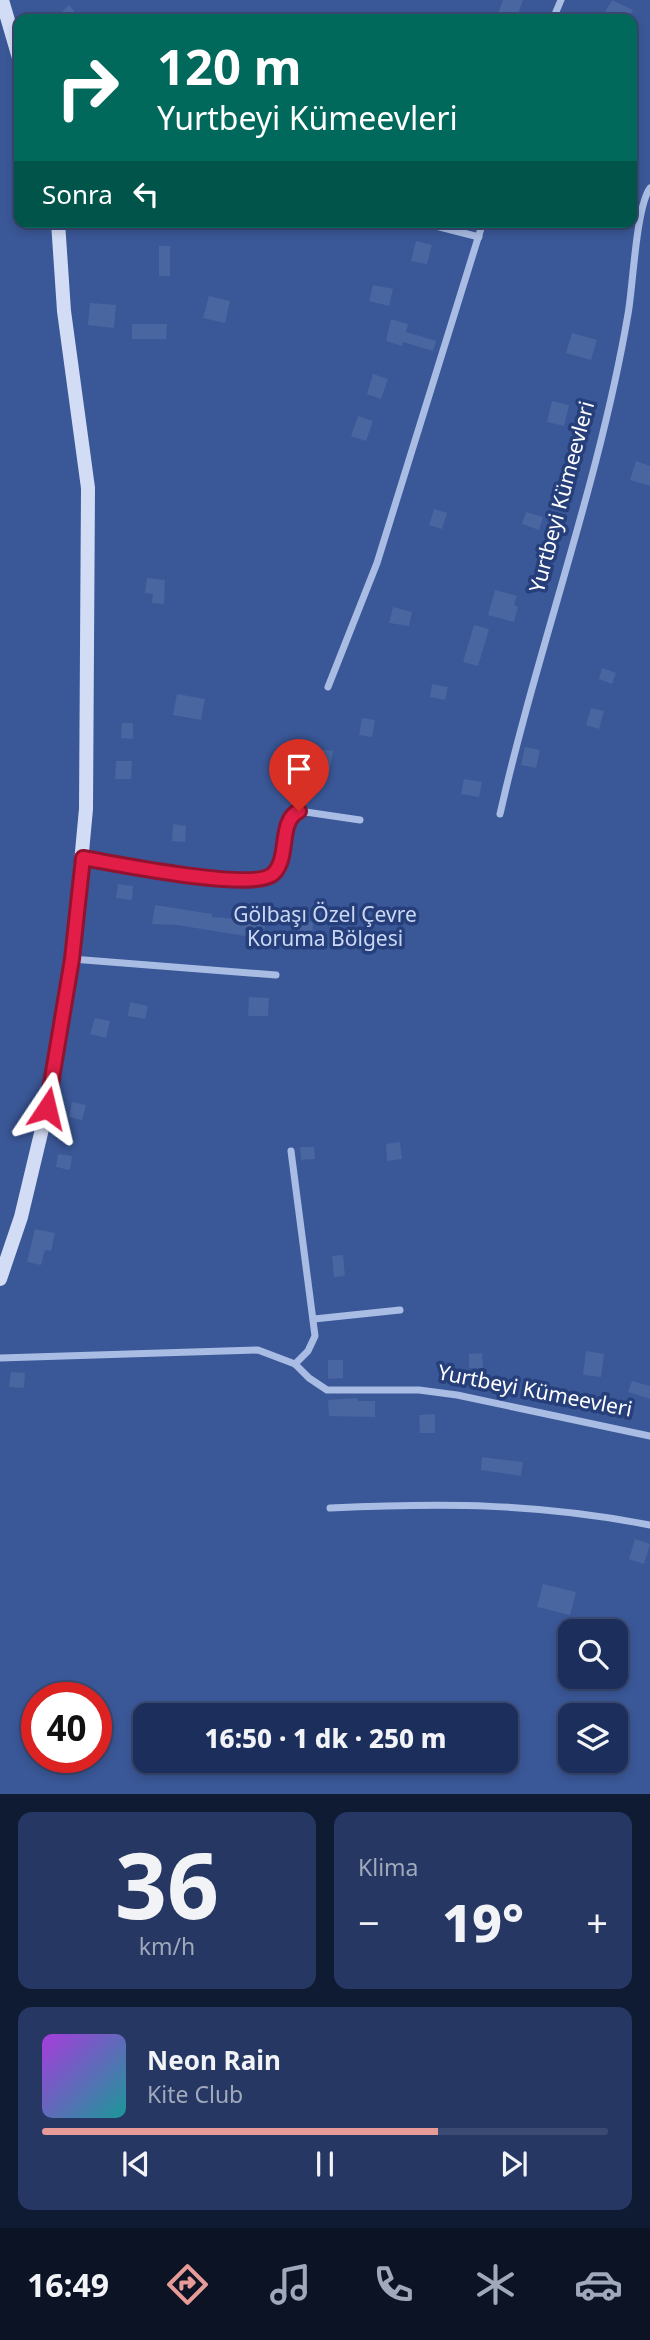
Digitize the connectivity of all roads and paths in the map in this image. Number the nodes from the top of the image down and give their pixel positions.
1 (2, 0) edge
2 (14, 41) edge
3 (650, 188) edge
4 (58, 228) edge
5 (444, 228) edge
6 (482, 228) edge
7 (479, 237) junction
8 (328, 687) dead end
9 (500, 814) dead end
10 (360, 820) dead end
11 (83, 858) junction
12 (72, 959) junction
13 (276, 975) dead end
14 (291, 1151) dead end
15 (0, 1279) edge
16 (400, 1310) dead end
17 (314, 1320) junction
18 (0, 1358) edge
19 (295, 1364) junction
20 (650, 1436) edge
21 (330, 1507) dead end
22 (650, 1525) edge

1 - 2 street
3 - 9 street, Yurtbeyi Kümeevleri
4 - 11 street
5 - 7 street
6 - 7 street
7 - 8 street
10 - 11 street
11 - 12 street
12 - 13 street
12 - 15 street
14 - 17 street
16 - 17 street
17 - 19 street
18 - 19 street, Yurtbeyi Kümeevleri
19 - 20 street, Yurtbeyi Kümeevleri
21 - 22 street

